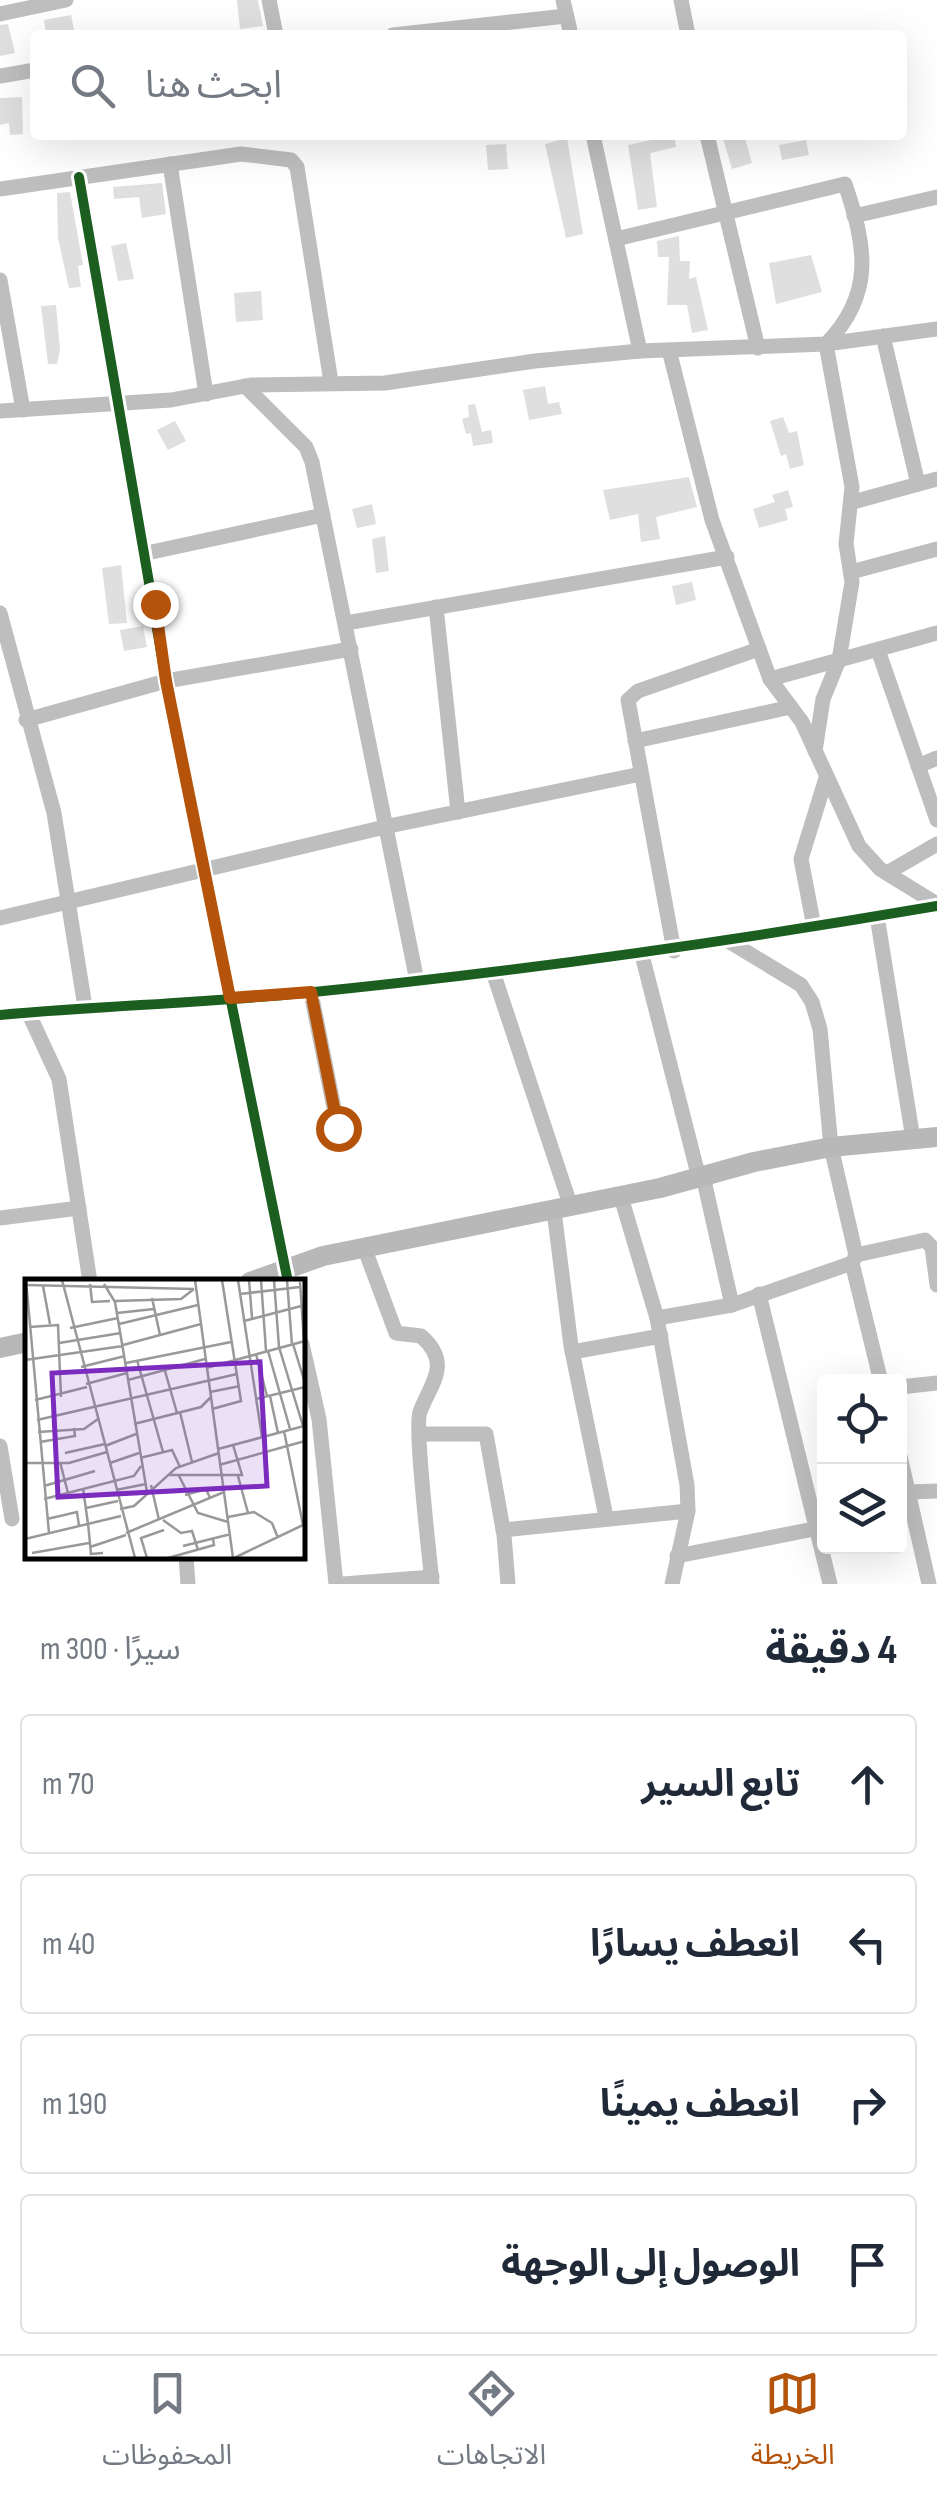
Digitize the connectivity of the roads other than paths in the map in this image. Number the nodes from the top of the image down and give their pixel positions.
1 (66, 0) edge
2 (269, 0) edge
3 (681, 0) edge
4 (564, 8) edge
5 (0, 14) edge
6 (275, 30) edge
7 (425, 30) edge
8 (687, 30) edge
9 (30, 71) edge
10 (0, 76) edge
11 (241, 140) edge
12 (593, 140) edge
13 (709, 140) edge
14 (242, 154) junction
15 (170, 164) junction
16 (79, 177) junction
17 (0, 188) edge
18 (937, 197) edge
19 (723, 213) junction
20 (854, 216) junction
21 (616, 239) junction
22 (0, 280) edge
23 (937, 329) edge
24 (883, 336) junction
25 (826, 344) junction
26 (758, 348) junction
27 (669, 350) junction
28 (640, 351) junction
29 (331, 382) junction
30 (244, 386) junction
31 (206, 394) junction
32 (122, 404) junction
33 (24, 410) junction
34 (0, 411) edge
35 (937, 479) edge
36 (918, 484) junction
37 (853, 502) junction
38 (323, 516) junction
39 (937, 548) edge
40 (147, 553) junction
41 (727, 557) junction
42 (851, 572) junction
43 (436, 608) junction
44 (0, 613) edge
45 (346, 623) junction
46 (937, 633) edge
47 (352, 649) junction
48 (760, 650) junction
49 (878, 650) junction
50 (839, 660) junction
51 (770, 679) junction
52 (166, 681) junction
53 (791, 707) junction
54 (26, 720) junction
55 (635, 742) junction
56 (815, 751) junction
57 (937, 758) edge
58 (918, 766) junction
59 (642, 774) junction
60 (826, 778) junction
61 (458, 812) junction
62 (937, 820) edge
63 (389, 826) junction
64 (937, 844) edge
65 (207, 872) junction
66 (887, 874) junction
67 (71, 905) junction
68 (937, 905) edge
69 (877, 916) junction
70 (0, 918) edge
71 (814, 927) junction
72 (730, 942) junction
73 (674, 951) junction
74 (642, 955) junction
75 (493, 972) junction
76 (417, 980) junction
77 (311, 992) junction
78 (230, 998) junction
79 (85, 1008) junction
80 (28, 1012) junction
81 (0, 1014) edge
82 (338, 1128) dead end
83 (937, 1137) edge
84 (913, 1139) junction
85 (831, 1147) junction
86 (701, 1177) junction
87 (622, 1197) junction
88 (79, 1208) junction
89 (562, 1209) junction
90 (0, 1218) edge
91 (364, 1247) junction
92 (854, 1259) junction
93 (287, 1275) edge
94 (90, 1279) edge
95 (937, 1284) edge
96 (759, 1294) junction
97 (732, 1305) junction
98 (657, 1318) junction
99 (661, 1336) junction
100 (25, 1343) edge
101 (0, 1348) edge
102 (572, 1352) junction
103 (879, 1374) edge
104 (306, 1380) edge
105 (937, 1382) edge
106 (907, 1386) edge
107 (420, 1434) junction
108 (0, 1446) edge
109 (937, 1491) edge
110 (907, 1503) edge
111 (688, 1511) junction
112 (817, 1513) edge
113 (606, 1517) junction
114 (13, 1519) edge
115 (817, 1529) edge
116 (503, 1530) junction
117 (825, 1554) edge
118 (677, 1556) junction
119 (186, 1559) edge
120 (930, 1574) edge
121 (432, 1580) edge
122 (188, 1584) edge
123 (340, 1584) edge
124 (508, 1584) edge
125 (672, 1584) edge
126 (830, 1584) edge

1 - 5 street
2 - 6 street
3 - 8 street
4 - 7 street
9 - 10 street
11 - 14 street
12 - 21 street
13 - 19 street
14 - 15 street
14 - 29 street
15 - 16 street
15 - 31 street
16 - 17 street
16 - 32 street
18 - 20 street
19 - 20 street
19 - 21 street
19 - 26 street
20 - 25 street
21 - 28 street
22 - 33 street
23 - 24 street
24 - 25 street
24 - 36 street
25 - 26 street
25 - 37 street
26 - 27 street
27 - 28 street
27 - 41 street
28 - 29 street
29 - 30 street
30 - 31 street
30 - 38 street
31 - 32 street
32 - 33 street
32 - 40 street
33 - 34 street
35 - 36 street
36 - 37 street
37 - 42 street
38 - 40 street
38 - 45 street
39 - 42 street
40 - 52 street
41 - 43 street
41 - 48 street
42 - 50 street
43 - 45 street
43 - 61 street
44 - 54 street
45 - 47 street
46 - 49 street
47 - 52 street
47 - 63 street
48 - 51 street
48 - 55 street
49 - 50 street
49 - 58 street
50 - 51 street
50 - 56 street
51 - 53 street
52 - 54 street
52 - 65 street
53 - 55 street
53 - 56 street
54 - 67 street
55 - 59 street
56 - 60 street
57 - 58 street
58 - 62 street
59 - 61 street
59 - 73 street
60 - 66 street
60 - 71 street
61 - 63 street
63 - 65 street
63 - 76 street
64 - 66 street
65 - 67 street
65 - 78 street
66 - 68 street
67 - 70 street
67 - 79 street
68 - 69 street
69 - 71 street
69 - 84 street
71 - 72 street
72 - 73 street
72 - 85 street
73 - 74 street
74 - 75 street
74 - 86 street
75 - 76 street
75 - 89 street
76 - 77 street
77 - 78 street
77 - 82 street
78 - 79 street
78 - 93 street
79 - 80 street
80 - 81 street
80 - 88 street
83 - 84 street
84 - 85 street
85 - 86 street
85 - 92 street
86 - 87 street
86 - 97 street
87 - 89 street
87 - 98 street
88 - 90 street
88 - 94 street
89 - 91 street
89 - 102 street
91 - 93 street
91 - 107 street
92 - 95 street
92 - 96 street
92 - 103 street
96 - 97 street
96 - 112 street
97 - 98 street
98 - 99 street
99 - 102 street
99 - 111 street
100 - 101 street
102 - 113 street
104 - 123 street
105 - 106 street
107 - 116 street
107 - 121 street
108 - 114 street
109 - 110 street
110 - 120 street
111 - 113 street
111 - 118 street
113 - 116 street
115 - 118 street
116 - 124 street
117 - 126 street
118 - 125 street
119 - 122 street
121 - 123 street

